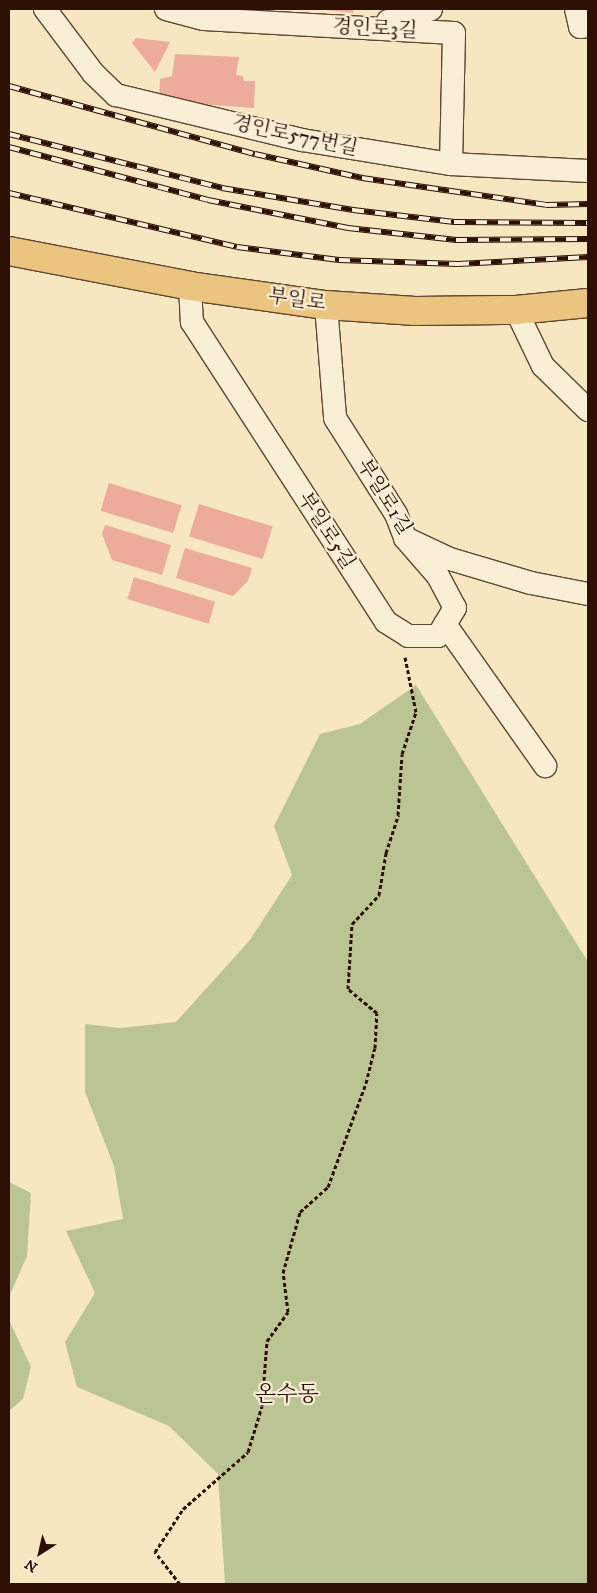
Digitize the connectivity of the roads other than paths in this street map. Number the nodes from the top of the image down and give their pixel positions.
1 (45, 9) edge
2 (166, 9) edge
3 (431, 9) edge
4 (576, 9) edge
5 (204, 19) junction
6 (588, 26) edge
7 (451, 164) junction
8 (588, 171) edge
9 (9, 251) edge
10 (190, 286) junction
11 (588, 303) edge
12 (326, 305) junction
13 (516, 310) junction
14 (588, 410) edge
15 (405, 538) junction
16 (588, 594) edge
17 (445, 624) junction
18 (545, 766) dead end

1 - 7 street, 경인로577번길
2 - 5 street, 경인로3길
3 - 5 street
4 - 6 street
5 - 7 street, 경인로3길
7 - 8 street, 경인로577번길
9 - 10 main road, 부일로
10 - 12 main road, 부일로
10 - 17 street, 부일로5길
11 - 13 main road, 부일로
12 - 13 main road, 부일로
12 - 15 street, 부일로1길
13 - 14 street
15 - 16 street, 부일로1길
15 - 17 street
17 - 18 street

